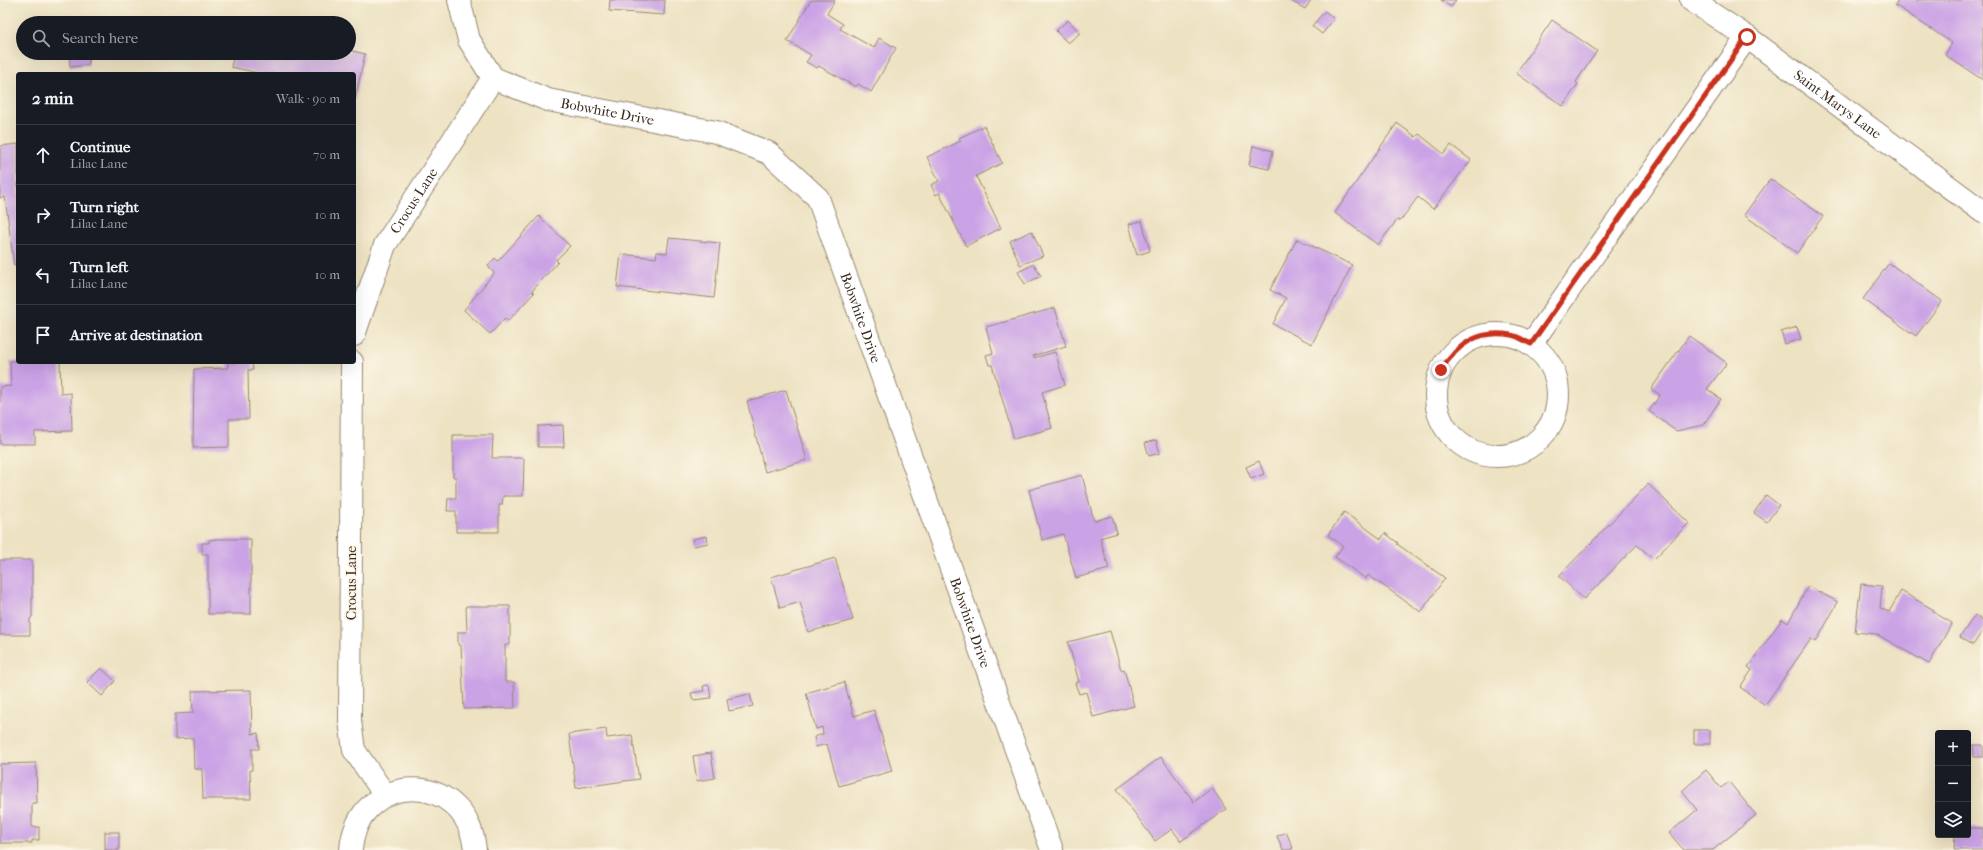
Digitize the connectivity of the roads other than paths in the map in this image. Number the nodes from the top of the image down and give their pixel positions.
1 (459, 0) edge
2 (1691, 0) edge
3 (1747, 37) junction
4 (494, 78) junction
5 (1983, 212) edge
6 (356, 329) edge
7 (1531, 344) junction
8 (352, 364) edge
9 (385, 795) junction
10 (351, 850) edge
11 (475, 850) edge
12 (1052, 850) edge

1 - 4 street
2 - 3 street, Saint Marys Lane
3 - 5 street, Saint Marys Lane
3 - 7 street
4 - 6 street, Crocus Lane
4 - 12 street, Bobwhite Drive
7 - 7 street
8 - 9 street, Crocus Lane
9 - 10 street
9 - 11 street

